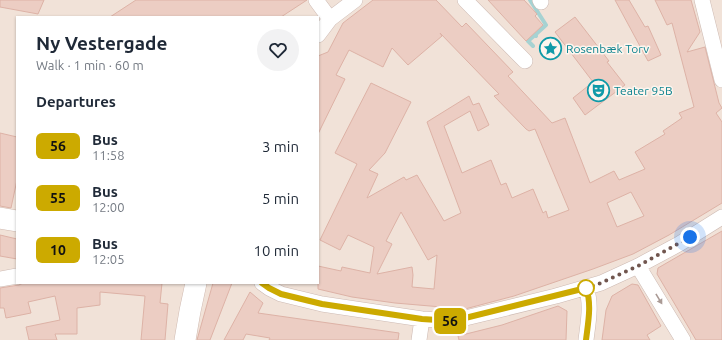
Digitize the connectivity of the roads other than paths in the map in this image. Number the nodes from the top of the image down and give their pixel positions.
1 (316, 0) edge
2 (355, 0) edge
3 (465, 0) edge
4 (702, 0) edge
5 (330, 19) junction
6 (319, 34) edge
7 (525, 61) dead end
8 (722, 80) edge
9 (722, 216) edge
10 (0, 218) edge
11 (16, 221) edge
12 (638, 266) junction
13 (16, 276) edge
14 (0, 279) edge
15 (196, 284) edge
16 (263, 284) edge
17 (586, 288) junction
18 (422, 319) junction
19 (185, 340) edge
20 (418, 340) edge
21 (586, 340) edge
22 (683, 340) edge

1 - 5 street
2 - 5 street
3 - 7 street
4 - 8 street
5 - 6 street
9 - 12 street
10 - 11 main road
12 - 17 street
12 -> 22 street
13 - 14 street
15 - 19 main road
16 - 18 street
17 - 18 street
17 - 21 street
18 - 20 street

